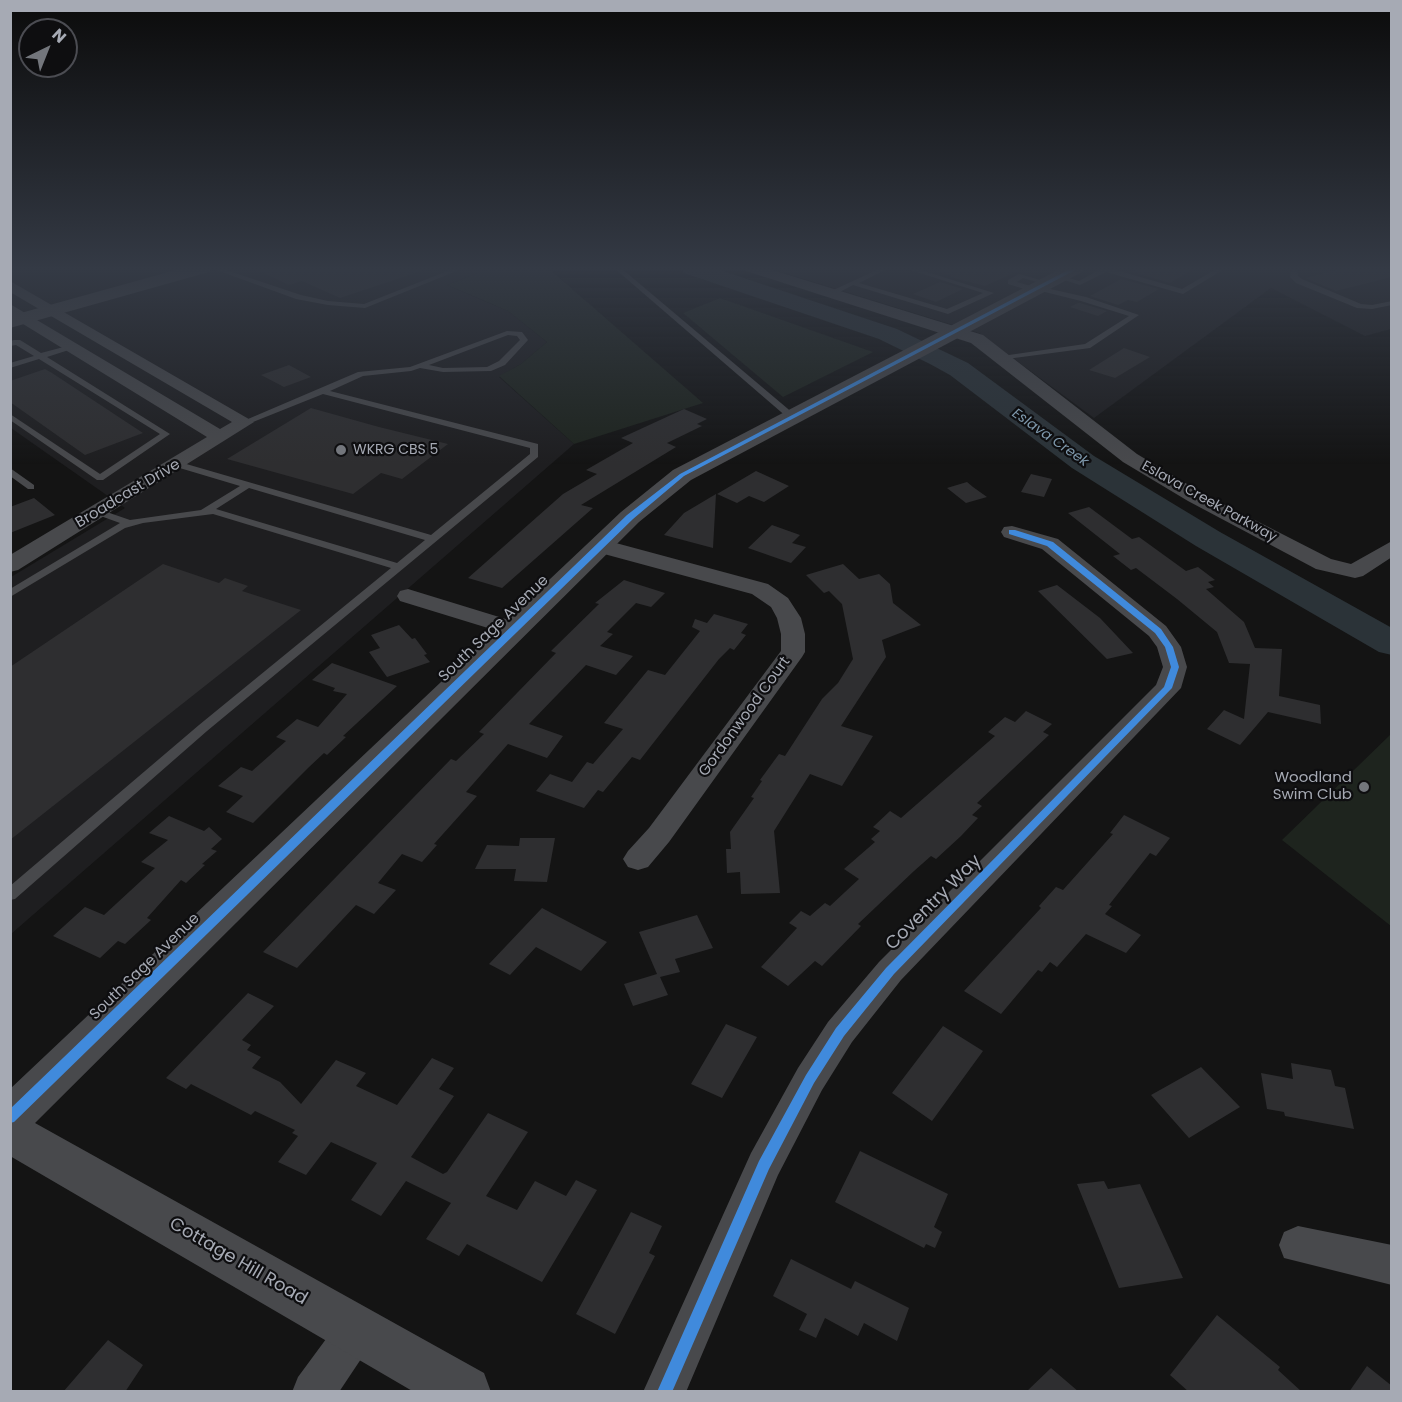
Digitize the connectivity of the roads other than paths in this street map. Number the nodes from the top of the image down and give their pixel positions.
1 (48, 333) edge
2 (92, 333) edge
3 (506, 333) edge
4 (512, 333) edge
5 (694, 333) edge
6 (951, 333) edge
7 (959, 333) edge
8 (1106, 333) edge
9 (10, 344) edge
10 (72, 346) junction
11 (41, 357) junction
12 (1002, 358) junction
13 (10, 366) edge
14 (421, 366) junction
15 (164, 375) junction
16 (135, 385) junction
17 (322, 391) junction
18 (10, 416) edge
19 (791, 416) junction
20 (245, 422) junction
21 (220, 437) junction
22 (176, 464) junction
23 (10, 471) edge
24 (247, 485) junction
25 (31, 486) dead end
26 (98, 512) junction
27 (204, 512) junction
28 (128, 523) junction
29 (1012, 532) dead end
30 (433, 539) junction
31 (601, 546) junction
32 (1392, 548) edge
33 (10, 565) edge
34 (399, 567) junction
35 (10, 594) edge
36 (408, 596) dead end
37 (514, 629) junction
38 (638, 859) dead end
39 (10, 894) edge
40 (10, 1118) edge
41 (10, 1132) edge
42 (1298, 1245) dead end
43 (1392, 1266) edge
44 (357, 1330) junction
45 (313, 1392) edge
46 (465, 1392) edge
47 (664, 1392) edge

1 - 10 street
2 - 15 street
3 - 14 lane
4 - 14 lane
5 - 19 lane
6 - 19 street, South Sage Avenue
7 - 12 street, Eslava Creek Parkway
8 - 12 lane
9 - 11 lane
10 - 11 lane
10 - 16 street
11 - 13 lane
11 - 18 lane
12 - 32 street, Eslava Creek Parkway
14 - 17 lane
15 - 16 street
15 - 20 street
16 - 21 street
17 - 20 lane
17 - 30 lane
19 - 31 street, South Sage Avenue
20 - 21 street, Broadcast Drive
21 - 22 street, Broadcast Drive
22 - 24 lane
22 - 26 street, Broadcast Drive
23 - 25 lane
24 - 27 lane
24 - 30 lane
26 - 28 lane
26 - 33 street, Broadcast Drive
27 - 28 lane
27 - 34 lane
28 - 35 lane
29 - 47 street, Coventry Way
30 - 34 lane
31 - 37 street, South Sage Avenue
31 - 38 street, Gordonwood Court
34 - 39 lane
36 - 37 street
37 - 40 street, South Sage Avenue
41 - 44 street, Cottage Hill Road
42 - 43 street
44 - 45 street
44 - 46 street, Cottage Hill Road

